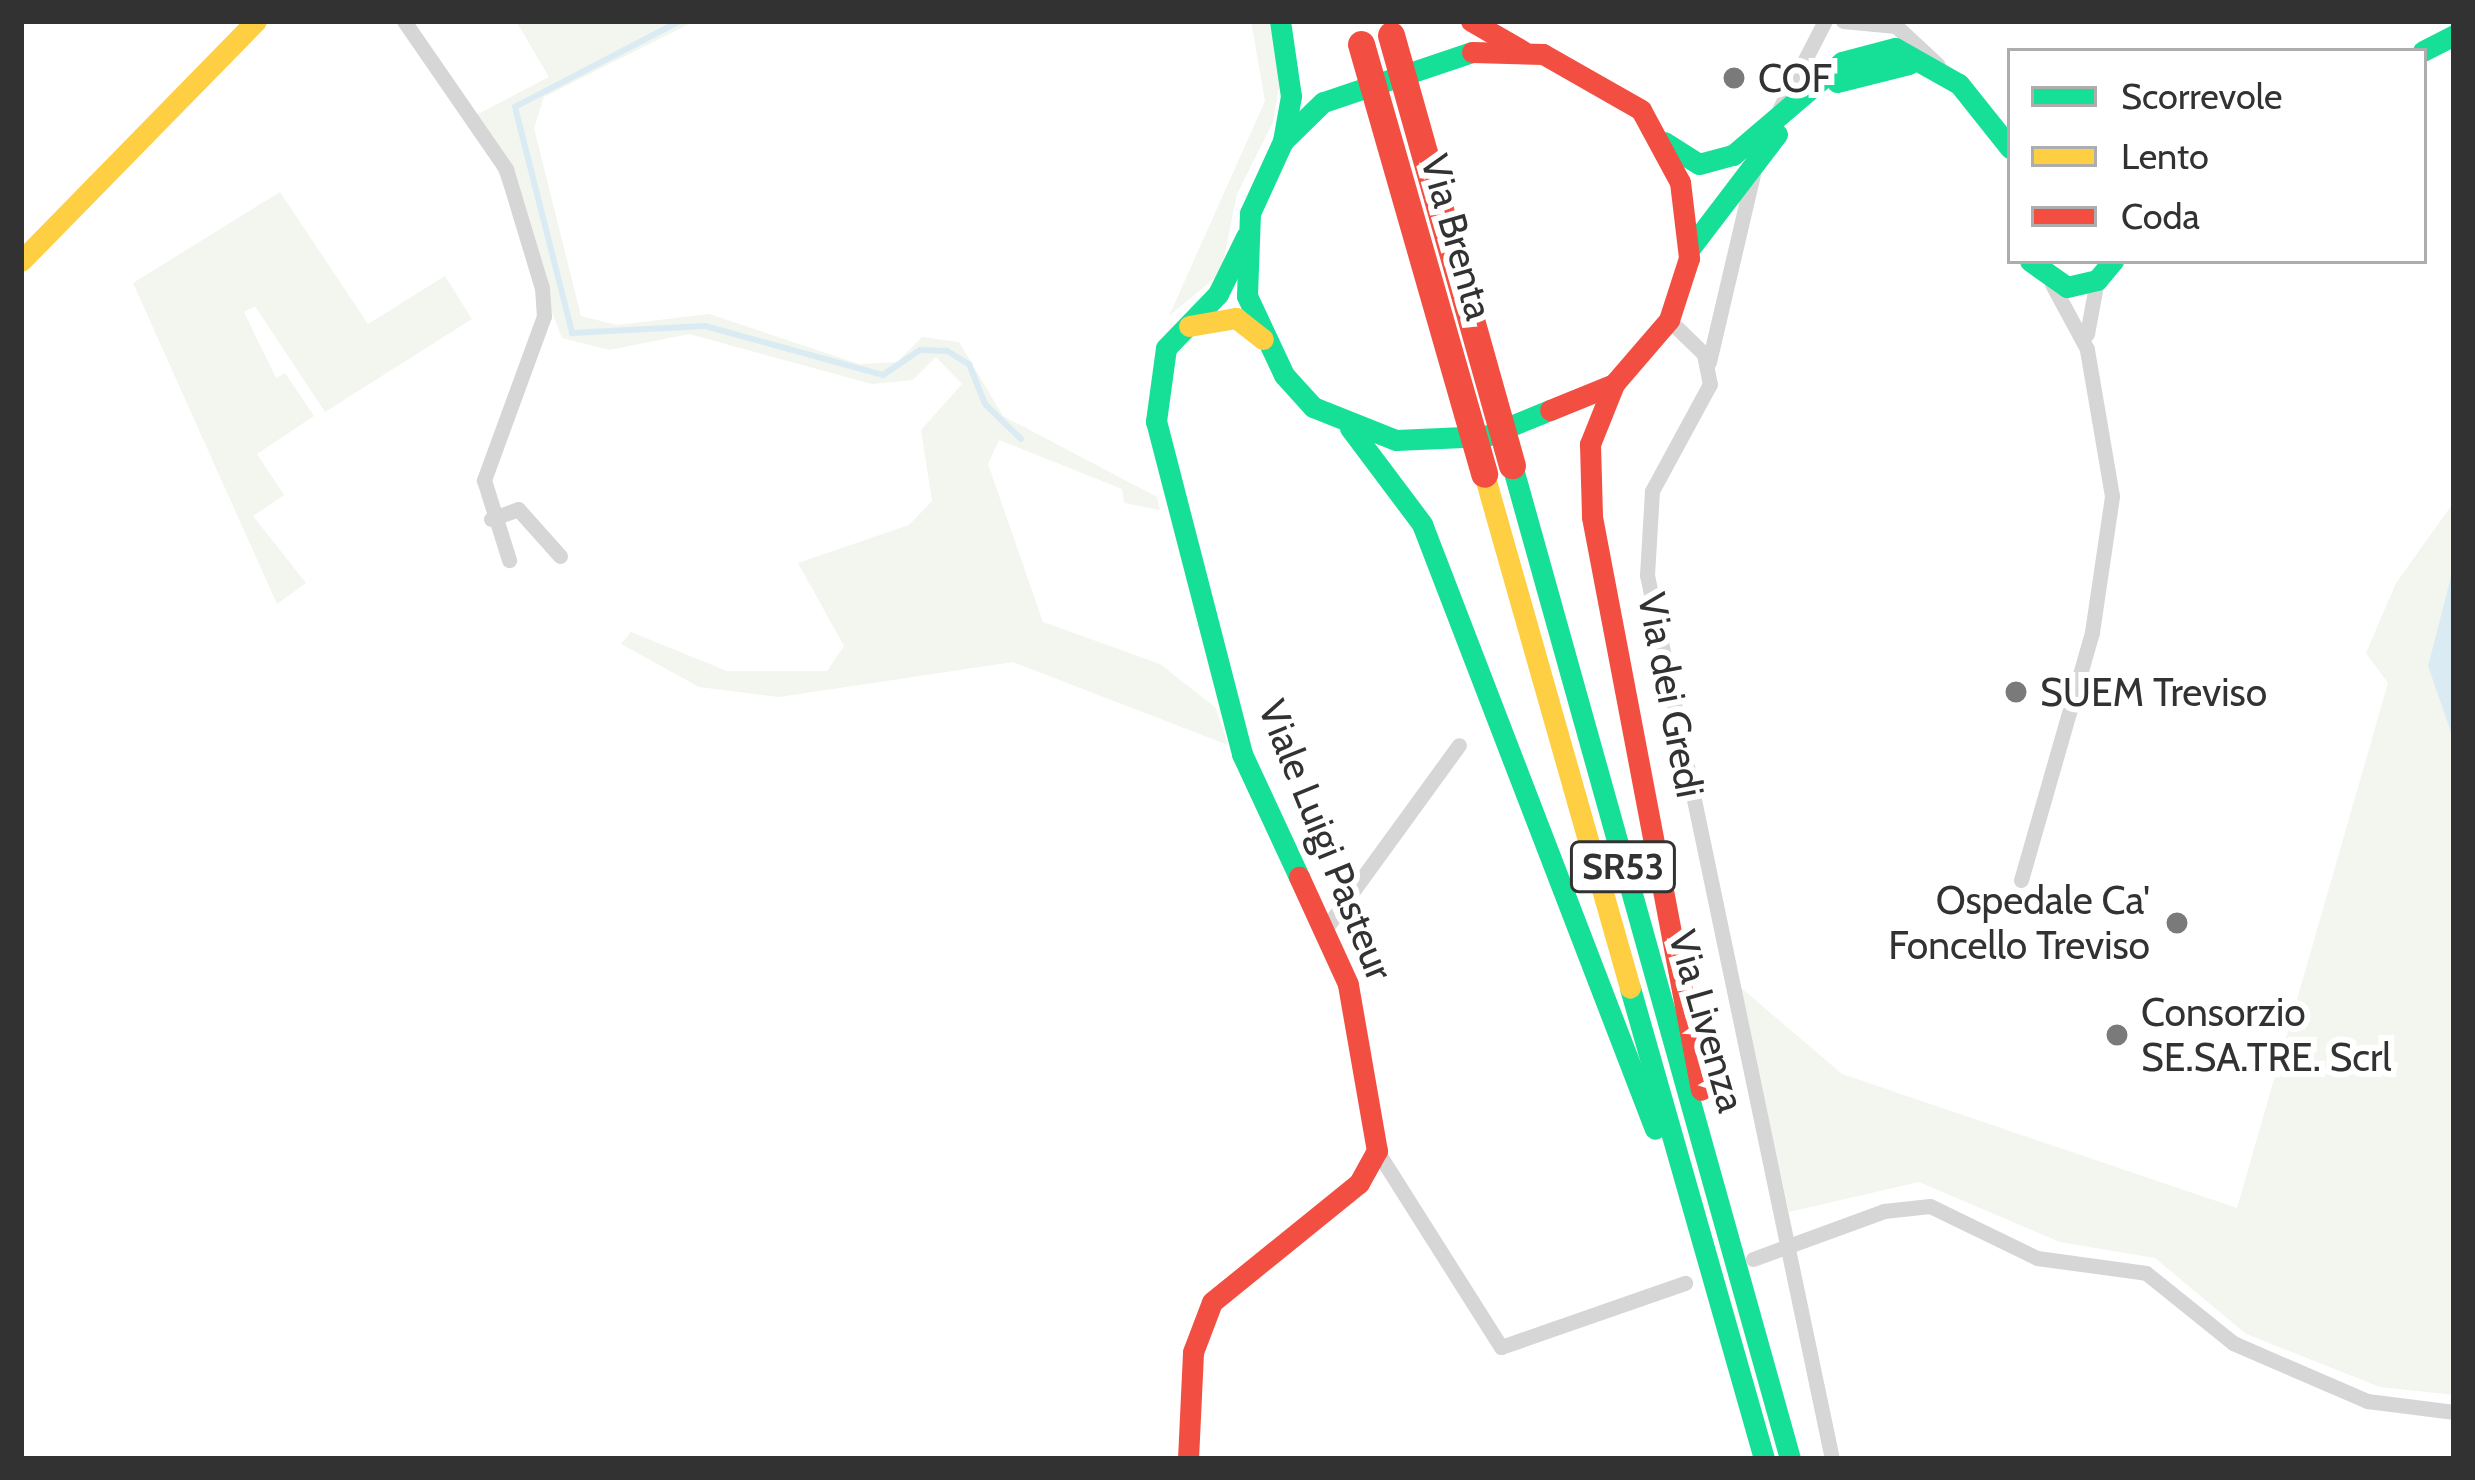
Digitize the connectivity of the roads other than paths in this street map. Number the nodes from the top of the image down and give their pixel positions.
1 (256, 21) edge
2 (404, 21) edge
3 (1280, 21) edge
4 (1471, 21) edge
5 (1826, 21) edge
6 (1843, 21) edge
7 (1903, 23) edge
8 (1389, 28) edge
9 (1358, 32) edge
10 (2454, 35) edge
11 (2427, 49) edge
12 (1523, 51) junction
13 (1948, 75) junction
14 (1772, 120) junction
15 (1283, 141) junction
16 (1664, 142) junction
17 (2007, 144) edge
18 (1762, 148) junction
19 (1246, 238) junction
20 (1691, 247) junction
21 (21, 261) edge
22 (2033, 264) edge
23 (2105, 270) edge
24 (2052, 284) junction
25 (1669, 320) junction
26 (1183, 329) junction
27 (1267, 342) junction
28 (2087, 349) junction
29 (1709, 365) junction
30 (1615, 385) junction
31 (1351, 428) junction
32 (1512, 465) joint
33 (1484, 474) joint
34 (491, 519) junction
35 (560, 556) dead end
36 (509, 560) dead end
37 (1459, 745) dead end
38 (2021, 880) dead end
39 (1326, 928) junction
40 (1377, 1151) junction
41 (1703, 1198) junction
42 (1781, 1249) junction
43 (1753, 1259) dead end
44 (1685, 1283) dead end
45 (2454, 1412) edge
46 (1188, 1459) edge
47 (1764, 1459) edge
48 (1790, 1459) edge
49 (1832, 1459) edge

1 - 21 main road
2 - 34 street
3 - 15 main road
4 - 12 main road
5 - 14 street
6 - 7 street
7 - 13 street
8 - 32 main road, Via Brenta / SR53, bridge
9 - 33 main road, Via Brenta / SR53, bridge
10 - 11 main road
12 - 15 main road
12 - 16 main road
13 - 14 main road
13 - 17 main road
13 - 18 main road
14 - 16 main road
15 - 19 main road
16 - 20 main road
18 - 20 main road
18 - 29 street, Via dei Gredi
19 - 26 main road, Viale Luigi Pasteur
19 - 27 main road
20 - 25 main road
22 - 24 main road
23 - 24 main road
23 - 28 street
24 - 28 street
25 - 29 street
25 - 30 main road
26 - 27 main road
26 - 39 main road, Viale Luigi Pasteur
27 - 31 main road
28 - 38 street
29 - 42 street, Via dei Gredi
30 - 31 main road
30 - 41 main road
31 - 41 main road
32 - 41 main road, Via Livenza / SR53
33 - 41 main road, Via Livenza / SR53
34 - 35 street
34 - 36 street
37 - 39 street
39 - 40 main road, Viale Luigi Pasteur
40 - 44 street
40 - 46 main road
41 - 47 main road, Via Livenza / SR53
41 - 48 main road, Via Livenza / SR53
42 - 43 street
42 - 45 street
42 - 49 street, Via dei Gredi

